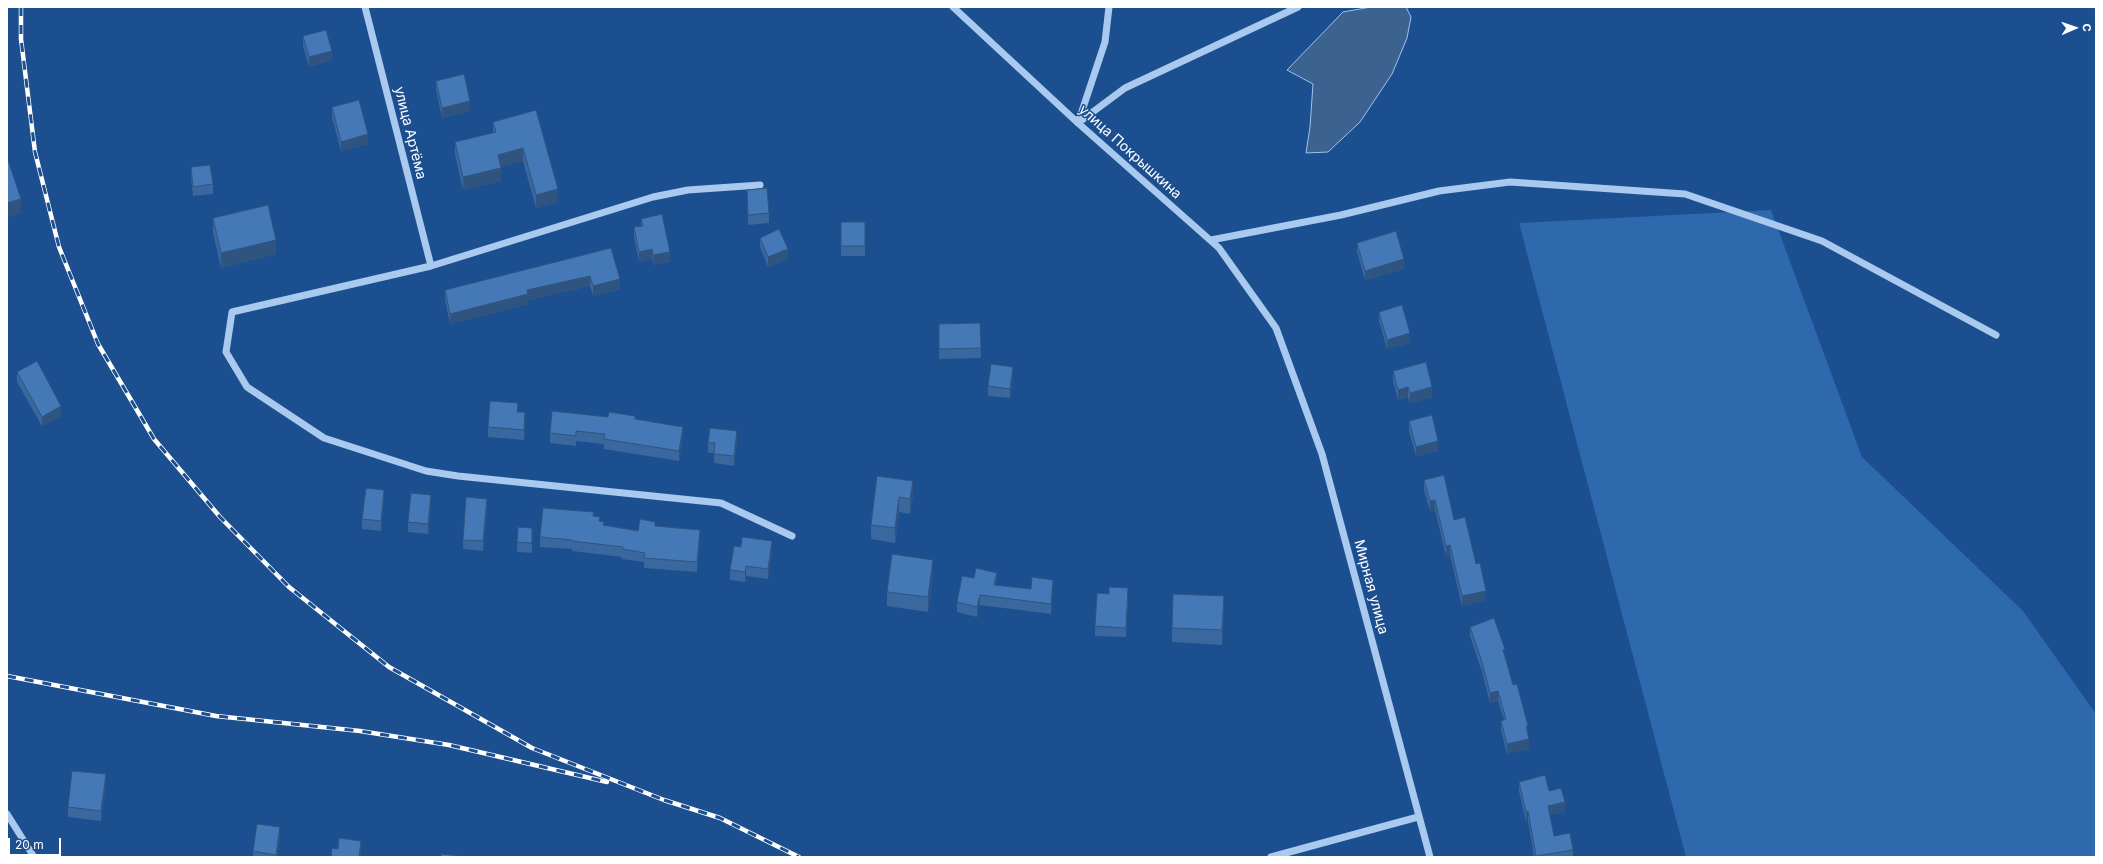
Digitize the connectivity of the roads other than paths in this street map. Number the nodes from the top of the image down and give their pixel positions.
1 (365, 7) edge
2 (953, 7) edge
3 (1108, 7) edge
4 (1298, 7) edge
5 (1078, 123) junction
6 (760, 185) dead end
7 (1211, 240) junction
8 (431, 266) junction
9 (1276, 328) joint
10 (1996, 334) dead end
11 (792, 536) dead end
12 (7, 814) edge
13 (1418, 817) junction
14 (34, 857) edge
15 (1271, 857) edge
16 (1430, 857) edge

1 - 8 street, улица Артёма
2 - 5 street, улица Покрышкина
3 - 5 street
4 - 5 street
5 - 7 street, улица Покрышкина
6 - 8 street
7 - 9 street, улица Покрышкина
7 - 10 street
8 - 11 street
9 - 13 street, Мирная улица
12 - 14 street
13 - 15 street
13 - 16 street, Мирная улица

